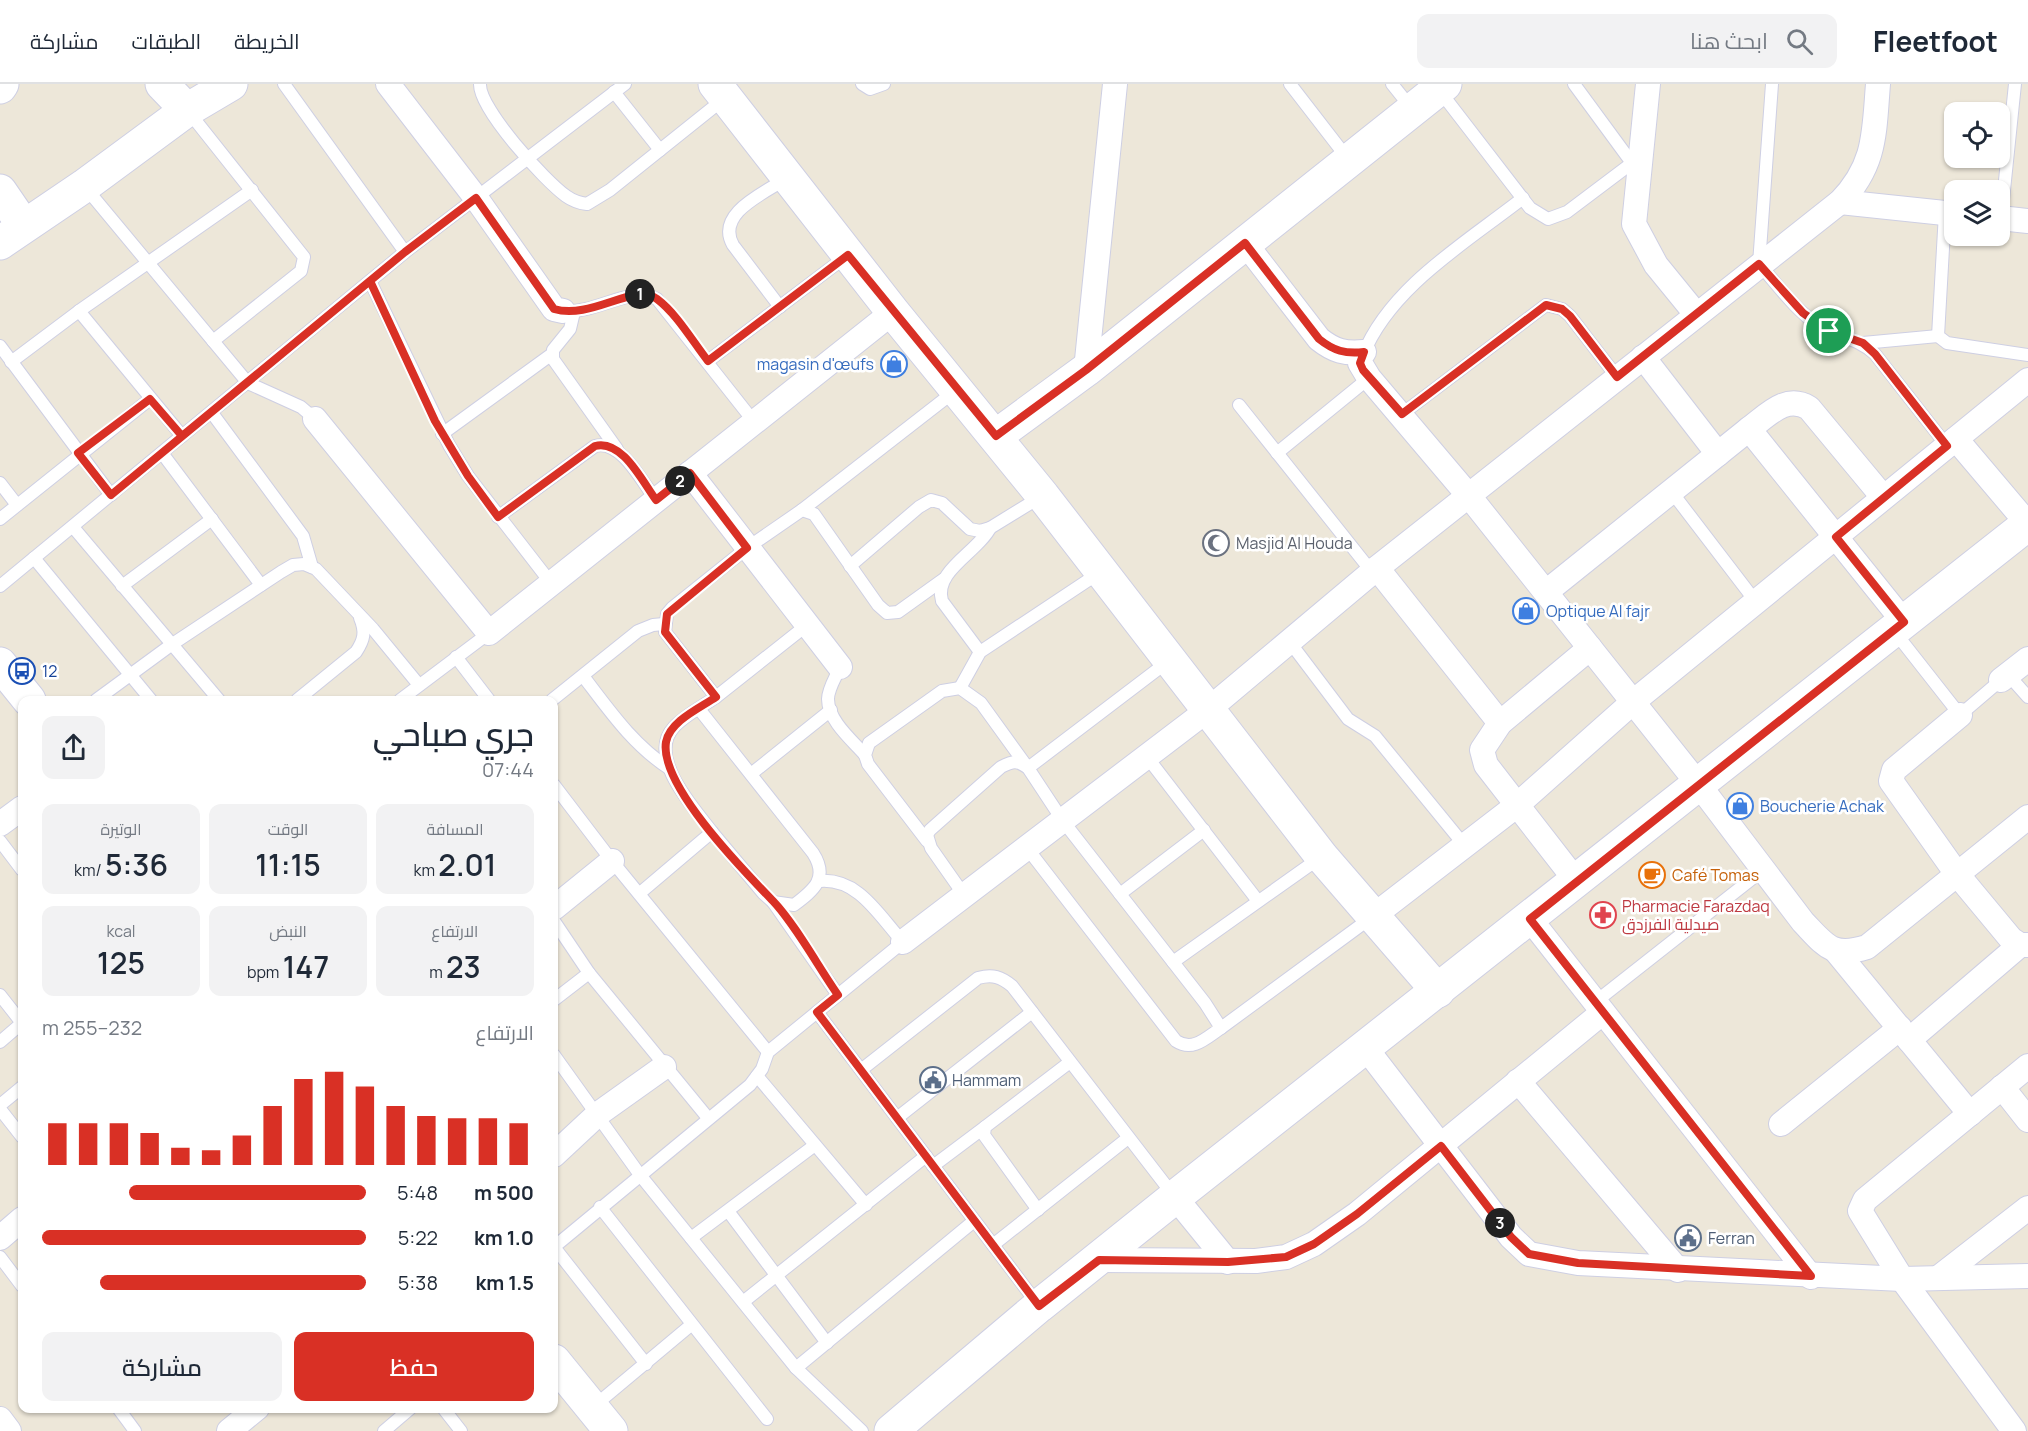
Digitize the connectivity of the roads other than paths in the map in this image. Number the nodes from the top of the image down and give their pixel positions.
1 (162, 84) edge
2 (231, 84) edge
3 (284, 84) edge
4 (388, 84) edge
5 (480, 84) edge
6 (625, 84) edge
7 (862, 84) edge
8 (884, 84) edge
9 (1115, 84) edge
10 (1290, 84) edge
11 (1392, 84) edge
12 (1574, 84) edge
13 (1648, 84) edge
14 (1772, 84) edge
15 (1878, 84) edge
16 (2015, 84) edge
17 (1442, 87) edge
18 (720, 91) edge
19 (614, 92) junction
20 (187, 110) junction
21 (1412, 110) junction
22 (660, 150) junction
23 (527, 159) junction
24 (1349, 160) junction
25 (1636, 160) junction
26 (788, 177) junction
27 (2004, 180) edge
28 (84, 186) junction
29 (252, 190) junction
30 (0, 191) edge
31 (476, 198) junction
32 (1522, 198) junction
33 (1840, 202) junction
34 (1944, 212) edge
35 (2010, 219) edge
36 (2028, 221) edge
37 (12, 234) edge
38 (1245, 243) junction
39 (1947, 246) edge
40 (405, 252) junction
41 (848, 255) junction
42 (149, 264) junction
43 (1759, 264) junction
44 (370, 281) junction
45 (780, 307) junction
46 (79, 311) junction
47 (568, 312) junction
48 (893, 312) junction
49 (1696, 314) junction
50 (1938, 336) junction
51 (213, 341) junction
52 (1863, 343) junction
53 (0, 346) edge
54 (552, 354) junction
55 (2028, 355) edge
56 (1643, 357) junction
57 (708, 361) junction
58 (12, 362) junction
59 (1364, 364) junction
60 (1086, 370) junction
61 (1617, 377) junction
62 (2028, 380) edge
63 (248, 383) junction
64 (957, 389) junction
65 (150, 399) junction
66 (1239, 405) dead end
67 (212, 413) junction
68 (1402, 414) junction
69 (315, 419) joint
70 (755, 423) junction
71 (1749, 429) junction
72 (442, 434) junction
73 (182, 436) junction
74 (996, 436) junction
75 (1951, 442) junction
76 (78, 453) junction
77 (162, 453) junction
78 (1277, 453) junction
79 (1718, 454) junction
80 (622, 455) junction
81 (690, 473) junction
82 (0, 483) edge
83 (1671, 491) junction
84 (111, 495) junction
85 (1043, 496) junction
86 (1469, 496) junction
87 (1883, 497) junction
88 (656, 500) junction
89 (17, 505) junction
90 (802, 510) junction
91 (498, 517) junction
92 (0, 519) edge
93 (212, 519) junction
94 (2028, 524) edge
95 (73, 526) junction
96 (990, 528) junction
97 (1836, 537) junction
98 (747, 548) junction
99 (34, 558) junction
100 (850, 566) junction
101 (312, 567) junction
102 (1374, 570) junction
103 (1101, 572) junction
104 (944, 579) junction
105 (551, 583) junction
106 (261, 585) junction
107 (0, 586) edge
108 (122, 586) junction
109 (1546, 592) junction
110 (1756, 602) junction
111 (360, 617) junction
112 (664, 624) junction
113 (807, 625) junction
114 (1899, 626) junction
115 (489, 633) junction
116 (1289, 641) junction
117 (171, 645) junction
118 (1590, 648) junction
119 (980, 652) junction
120 (456, 657) junction
121 (1171, 659) junction
122 (2028, 659) edge
123 (0, 664) edge
124 (840, 667) joint
125 (131, 675) junction
126 (583, 676) junction
127 (2001, 680) junction
128 (419, 685) junction
129 (960, 688) junction
130 (26, 696) edge
131 (102, 696) edge
132 (148, 696) edge
133 (216, 696) edge
134 (302, 696) edge
135 (405, 696) edge
136 (486, 696) edge
137 (557, 696) edge
138 (716, 697) junction
139 (2028, 697) edge
140 (1633, 702) junction
141 (699, 709) junction
142 (1209, 709) junction
143 (831, 710) junction
144 (1960, 715) junction
145 (1500, 723) junction
146 (865, 755) junction
147 (1147, 757) junction
148 (1028, 768) junction
149 (670, 769) junction
150 (751, 774) junction
151 (1699, 785) junction
152 (558, 795) edge
153 (1516, 806) junction
154 (18, 811) edge
155 (2028, 817) edge
156 (1063, 820) junction
157 (0, 824) edge
158 (1204, 830) junction
159 (712, 832) junction
160 (0, 841) edge
161 (927, 841) junction
162 (1465, 846) junction
163 (1027, 848) junction
164 (1322, 856) junction
165 (612, 861) junction
166 (18, 865) edge
167 (1763, 870) junction
168 (1957, 874) junction
169 (820, 881) junction
170 (1577, 882) junction
171 (640, 893) junction
172 (1120, 894) junction
173 (964, 895) junction
174 (773, 902) junction
175 (1258, 902) junction
176 (558, 905) edge
177 (1372, 917) junction
178 (1530, 919) junction
179 (558, 927) edge
180 (903, 942) junction
181 (2024, 945) edge
182 (1836, 951) junction
183 (1173, 962) junction
184 (589, 973) junction
185 (1438, 991) junction
186 (0, 995) edge
187 (838, 995) junction
188 (558, 997) edge
189 (1598, 1008) junction
190 (817, 1012) junction
191 (1032, 1012) junction
192 (18, 1018) edge
193 (18, 1026) edge
194 (1221, 1028) junction
195 (1905, 1034) junction
196 (0, 1042) edge
197 (1365, 1047) junction
198 (768, 1052) junction
199 (558, 1060) edge
200 (1070, 1062) junction
201 (2028, 1066) edge
202 (664, 1067) junction
203 (861, 1071) junction
204 (757, 1076) junction
205 (1518, 1081) junction
206 (2002, 1087) junction
207 (18, 1091) edge
208 (0, 1107) edge
209 (1970, 1113) junction
210 (598, 1114) junction
211 (708, 1118) junction
212 (897, 1118) junction
213 (2028, 1120) edge
214 (1781, 1124) dead end
215 (985, 1127) junction
216 (18, 1132) edge
217 (1128, 1138) junction
218 (815, 1145) junction
219 (1441, 1146) junction
220 (558, 1151) edge
221 (929, 1161) junction
222 (640, 1175) junction
223 (1175, 1197) junction
224 (866, 1204) junction
225 (600, 1207) junction
226 (2028, 1208) edge
227 (728, 1210) junction
228 (1038, 1210) junction
229 (974, 1221) junction
230 (18, 1222) edge
231 (0, 1238) edge
232 (691, 1238) junction
233 (558, 1244) edge
234 (993, 1245) junction
235 (558, 1252) edge
236 (0, 1257) edge
237 (1099, 1260) junction
238 (1228, 1262) junction
239 (1678, 1270) junction
240 (777, 1276) junction
241 (1811, 1276) junction
242 (2028, 1276) edge
243 (1938, 1278) junction
244 (1902, 1279) junction
245 (18, 1281) edge
246 (743, 1302) junction
247 (1039, 1306) junction
248 (691, 1326) junction
249 (827, 1343) junction
250 (645, 1364) junction
251 (558, 1366) edge
252 (796, 1368) junction
253 (122, 1413) edge
254 (405, 1413) edge
255 (447, 1413) edge
256 (0, 1419) edge
257 (602, 1419) edge
258 (767, 1419) dead end
259 (9, 1431) edge
260 (135, 1431) edge
261 (384, 1431) edge
262 (461, 1431) edge
263 (862, 1431) edge
264 (891, 1431) edge
265 (2014, 1431) edge

1 - 20 street
2 - 20 street
3 - 40 lane
4 - 31 street
5 - 23 lane
6 - 19 lane
7 - 8 lane
9 - 60 street
10 - 24 lane
11 - 21 lane
12 - 25 lane
13 - 25 street
14 - 43 lane
15 - 33 street
16 - 27 lane
17 - 21 street
17 - 32 lane
18 - 22 lane
18 - 26 street
19 - 22 lane
19 - 23 lane
20 - 28 street
20 - 29 lane
21 - 24 street
22 - 23 lane
23 - 31 lane
24 - 38 street
25 - 32 lane
25 - 49 street
26 - 41 street
26 - 45 lane
28 - 37 street
28 - 42 lane
29 - 42 lane
29 - 51 lane
30 - 37 street
31 - 40 lane
31 - 47 street
32 - 59 lane
33 - 34 street
33 - 43 street
35 - 36 street
38 - 59 street
38 - 60 street
39 - 50 lane
40 - 44 lane
41 - 45 lane
41 - 48 street
42 - 46 lane
42 - 51 lane
43 - 49 street
43 - 52 lane
44 - 63 lane
44 - 72 lane
45 - 57 lane
46 - 58 lane
46 - 65 lane
47 - 54 lane
47 - 57 lane
48 - 64 street
48 - 70 street
49 - 56 street
50 - 52 lane
50 - 55 lane
51 - 63 lane
52 - 75 lane
53 - 58 lane
54 - 72 lane
54 - 80 lane
56 - 61 street
56 - 79 street
57 - 70 lane
58 - 76 lane
59 - 68 street
59 - 78 lane
60 - 74 street
61 - 68 lane
61 - 86 street
62 - 75 street
63 - 67 lane
63 - 69 lane
64 - 74 street
64 - 90 lane
65 - 73 lane
65 - 76 lane
66 - 78 lane
67 - 73 lane
67 - 101 lane
68 - 86 street
69 - 115 street
70 - 81 street
71 - 79 street
71 - 87 street
71 - 97 street
72 - 91 lane
73 - 77 lane
74 - 85 street
75 - 87 street
75 - 94 street
76 - 84 lane
76 - 89 lane
77 - 84 lane
77 - 93 lane
78 - 102 lane
79 - 83 street
80 - 88 lane
80 - 91 lane
81 - 88 street
81 - 98 street
82 - 89 lane
83 - 109 street
83 - 110 lane
84 - 95 lane
85 - 96 lane
85 - 103 street
86 - 102 street
86 - 109 street
87 - 97 street
88 - 105 street
89 - 92 lane
90 - 98 lane
90 - 100 lane
91 - 105 lane
93 - 106 lane
93 - 108 lane
94 - 114 street
95 - 99 lane
95 - 108 lane
96 - 100 lane
96 - 104 lane
97 - 110 street
97 - 114 street
98 - 112 lane
98 - 113 street
99 - 107 lane
99 - 125 lane
100 - 104 lane
101 - 106 lane
101 - 111 lane
102 - 116 street
102 - 145 street
103 - 119 lane
103 - 121 street
104 - 119 lane
105 - 115 street
106 - 117 lane
108 - 117 lane
109 - 118 street
110 - 140 street
111 - 128 lane
111 - 134 lane
112 - 126 lane
112 - 138 lane
113 - 124 street
113 - 138 lane
114 - 144 lane
114 - 151 street
115 - 120 lane
116 - 142 street
116 - 162 lane
117 - 125 lane
117 - 133 lane
118 - 140 street
118 - 145 street
119 - 129 lane
120 - 128 lane
120 - 136 lane
121 - 142 street
121 - 148 lane
122 - 127 street
123 - 130 street
124 - 143 lane
125 - 131 lane
125 - 132 lane
126 - 137 lane
126 - 149 lane
127 - 139 lane
127 - 144 lane
128 - 135 lane
129 - 146 lane
129 - 148 lane
138 - 141 lane
140 - 151 street
140 - 153 street
141 - 149 lane
141 - 150 lane
142 - 147 street
142 - 164 street
143 - 146 lane
143 - 150 lane
144 - 168 street
145 - 153 street
146 - 161 lane
147 - 156 street
147 - 158 lane
148 - 156 lane
148 - 161 lane
149 - 159 lane
150 - 169 lane
151 - 167 street
151 - 170 street
152 - 165 lane
153 - 162 street
153 - 170 street
154 - 157 street
155 - 168 street
156 - 163 street
156 - 172 lane
158 - 172 lane
158 - 175 lane
159 - 171 lane
159 - 174 lane
160 - 166 lane
161 - 173 lane
162 - 177 street
163 - 173 street
163 - 194 lane
164 - 175 lane
164 - 177 street
165 - 171 lane
165 - 176 street
167 - 182 street
167 - 189 lane
168 - 181 street
168 - 182 street
169 - 174 lane
169 - 180 lane
170 - 178 street
171 - 198 lane
172 - 183 lane
173 - 180 street
174 - 187 lane
175 - 183 lane
177 - 185 street
177 - 194 lane
178 - 185 street
178 - 189 street
179 - 184 lane
180 - 187 lane
181 - 195 street
182 - 195 street
183 - 194 lane
184 - 188 lane
184 - 202 lane
185 - 197 street
186 - 192 lane
187 - 190 lane
189 - 205 street
189 - 241 street
190 - 198 lane
190 - 203 lane
191 - 200 lane
191 - 203 lane
191 - 212 lane
193 - 196 lane
195 - 209 street
195 - 214 street
197 - 219 street
197 - 223 street
198 - 204 lane
199 - 210 lane
200 - 215 lane
200 - 217 lane
201 - 206 street
202 - 210 street
202 - 211 lane
203 - 212 lane
204 - 211 lane
204 - 218 lane
205 - 219 street
205 - 239 street
206 - 209 street
206 - 213 street
207 - 208 lane
208 - 216 lane
209 - 244 street
210 - 220 street
210 - 222 lane
211 - 222 lane
212 - 221 lane
215 - 221 lane
215 - 228 lane
217 - 223 lane
217 - 228 lane
218 - 224 lane
218 - 227 lane
219 - 238 street
219 - 239 street
221 - 224 lane
221 - 229 lane
222 - 225 lane
222 - 232 lane
223 - 237 street
223 - 238 street
224 - 240 lane
225 - 233 lane
225 - 248 lane
226 - 243 street
227 - 232 lane
227 - 240 lane
228 - 234 lane
229 - 234 lane
229 - 249 lane
230 - 231 street
232 - 246 lane
234 - 247 lane
235 - 250 lane
236 - 245 lane
237 - 238 street
237 - 247 street
239 - 241 street
240 - 246 lane
240 - 249 lane
241 - 244 street
242 - 243 street
243 - 244 street
244 - 265 street
246 - 252 lane
247 - 264 street
248 - 250 lane
248 - 258 lane
249 - 252 lane
250 - 257 lane
251 - 257 street
252 - 263 lane
253 - 260 lane
254 - 261 lane
255 - 262 lane
256 - 259 street

